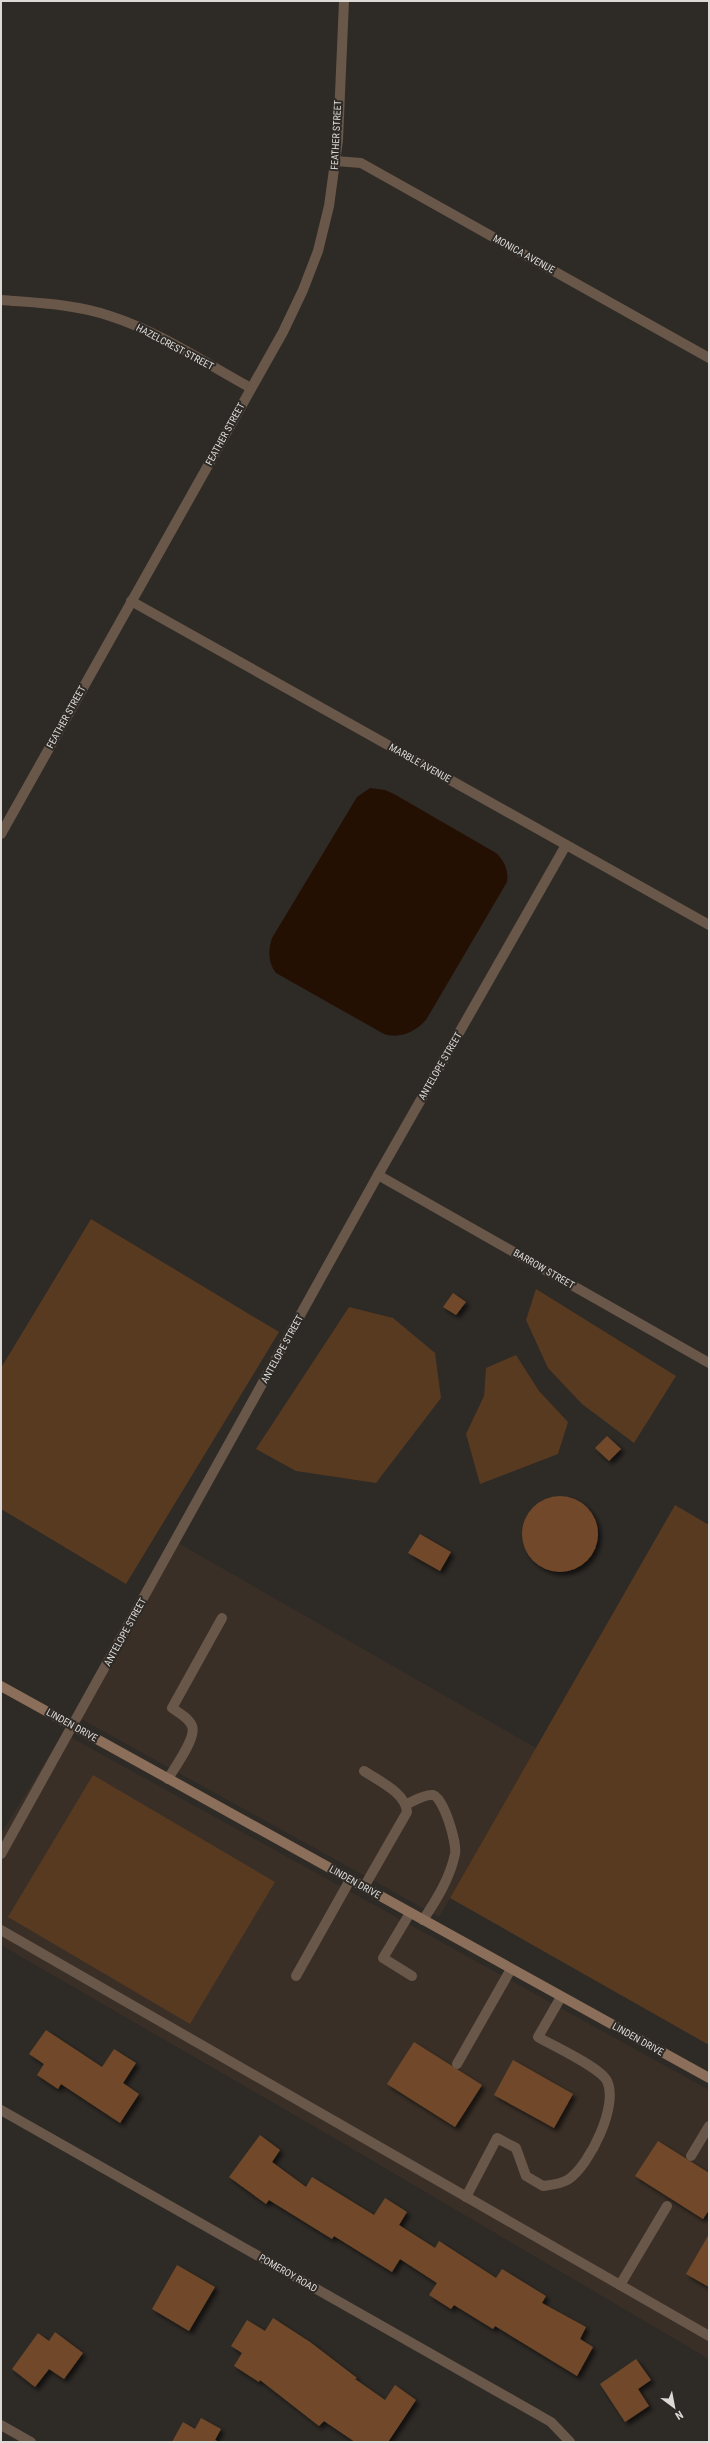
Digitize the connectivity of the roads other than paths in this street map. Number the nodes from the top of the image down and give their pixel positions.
1 (344, 1) edge
2 (336, 161) junction
3 (1, 300) edge
4 (709, 358) edge
5 (251, 388) junction
6 (132, 601) junction
7 (1, 834) edge
8 (566, 845) junction
9 (709, 925) edge
10 (378, 1175) junction
11 (709, 1364) edge
12 (222, 1618) dead end
13 (1, 1686) edge
14 (73, 1726) junction
15 (364, 1771) dead end
16 (168, 1779) junction
17 (407, 1804) junction
18 (1, 1854) edge
19 (350, 1880) junction
20 (364, 1887) junction
21 (410, 1913) junction
22 (423, 1920) junction
23 (1, 1930) edge
24 (511, 1969) junction
25 (296, 1976) dead end
26 (412, 1976) dead end
27 (561, 1997) junction
28 (457, 2064) dead end
29 (709, 2078) edge
30 (1, 2110) edge
31 (709, 2126) edge
32 (691, 2156) dead end
33 (466, 2197) junction
34 (667, 2206) dead end
35 (620, 2285) junction
36 (709, 2336) edge
37 (1, 2425) edge
38 (31, 2442) edge
39 (570, 2442) edge

1 - 2 street, FEATHER STREET
2 - 4 street, MONICA AVENUE
2 - 5 street, FEATHER STREET
3 - 5 street, HAZELCREST STREET
5 - 6 street, FEATHER STREET
6 - 7 street, FEATHER STREET
6 - 8 street, MARBLE AVENUE
8 - 9 street, MARBLE AVENUE
8 - 10 street, ANTELOPE STREET
10 - 11 street, BARROW STREET
10 - 14 street, ANTELOPE STREET
12 - 16 street
13 - 14 street, LINDEN DRIVE
14 - 16 street, LINDEN DRIVE
14 - 18 street, ANTELOPE STREET
15 - 17 street
16 - 19 street, LINDEN DRIVE
17 - 20 street
17 - 22 street
19 - 20 street, LINDEN DRIVE
19 - 25 street
20 - 21 street, LINDEN DRIVE
21 - 22 street, LINDEN DRIVE
21 - 26 street
22 - 24 street, LINDEN DRIVE
23 - 33 street
24 - 27 street, LINDEN DRIVE
24 - 28 street
27 - 29 street, LINDEN DRIVE
27 - 33 street
30 - 39 street, POMEROY ROAD
31 - 32 street
33 - 35 street
34 - 35 street
35 - 36 street
37 - 38 street

